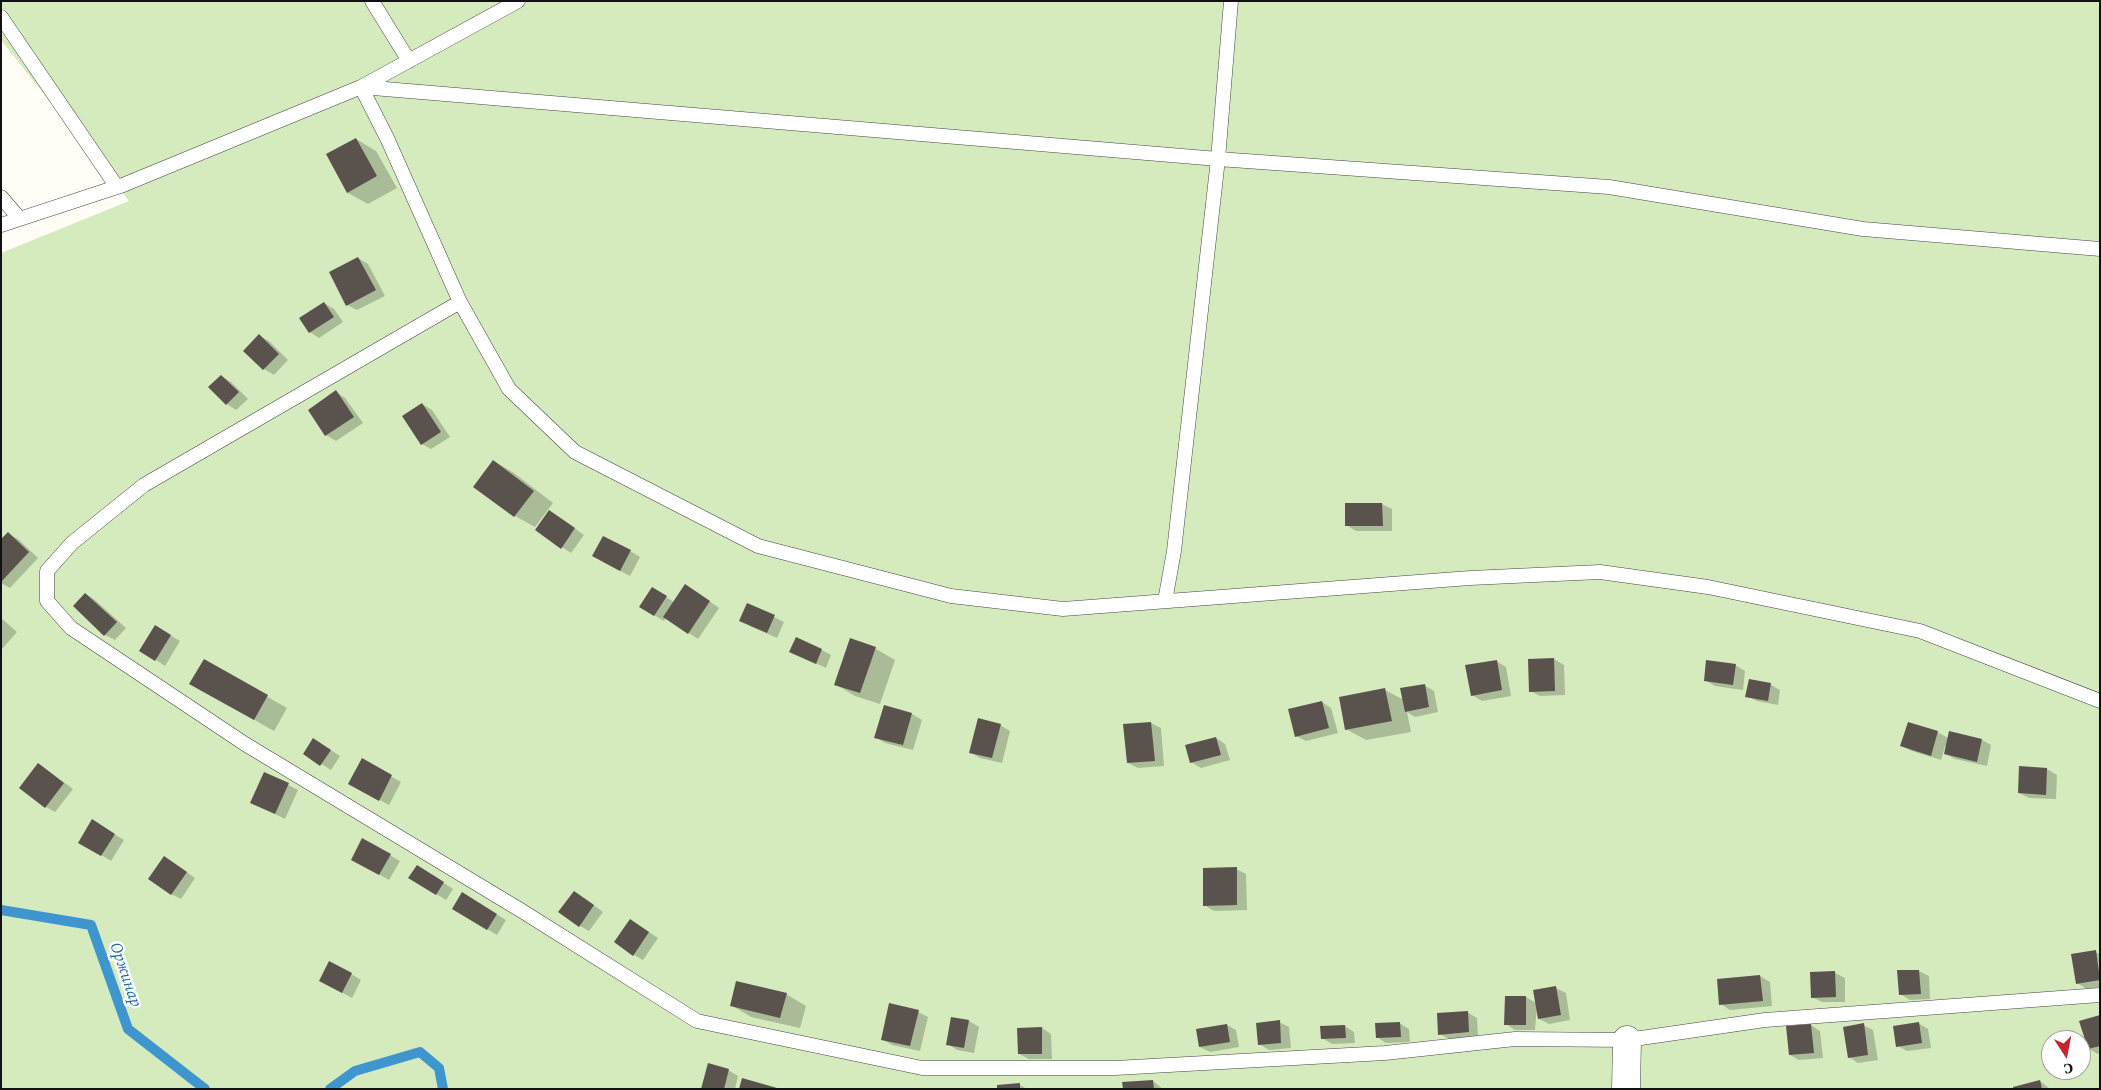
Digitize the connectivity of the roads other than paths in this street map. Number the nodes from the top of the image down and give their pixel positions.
1 (372, 1) edge
2 (518, 1) edge
3 (1231, 1) edge
4 (1, 18) edge
5 (409, 61) junction
6 (361, 87) junction
7 (1218, 159) junction
8 (117, 186) junction
9 (1, 197) edge
10 (20, 219) junction
11 (1, 225) edge
12 (2100, 249) edge
13 (460, 302) junction
14 (1165, 600) junction
15 (2100, 701) edge
16 (2100, 995) edge
17 (1627, 1040) junction
18 (1626, 1089) edge

1 - 5 lane
2 - 5 lane
3 - 7 lane
4 - 8 lane
5 - 6 lane
6 - 7 lane
6 - 8 lane
6 - 13 lane
7 - 12 lane
7 - 14 lane
8 - 10 lane
9 - 10 lane
10 - 11 lane
13 - 14 lane
13 - 17 lane
14 - 15 lane
16 - 17 lane
17 - 18 street

